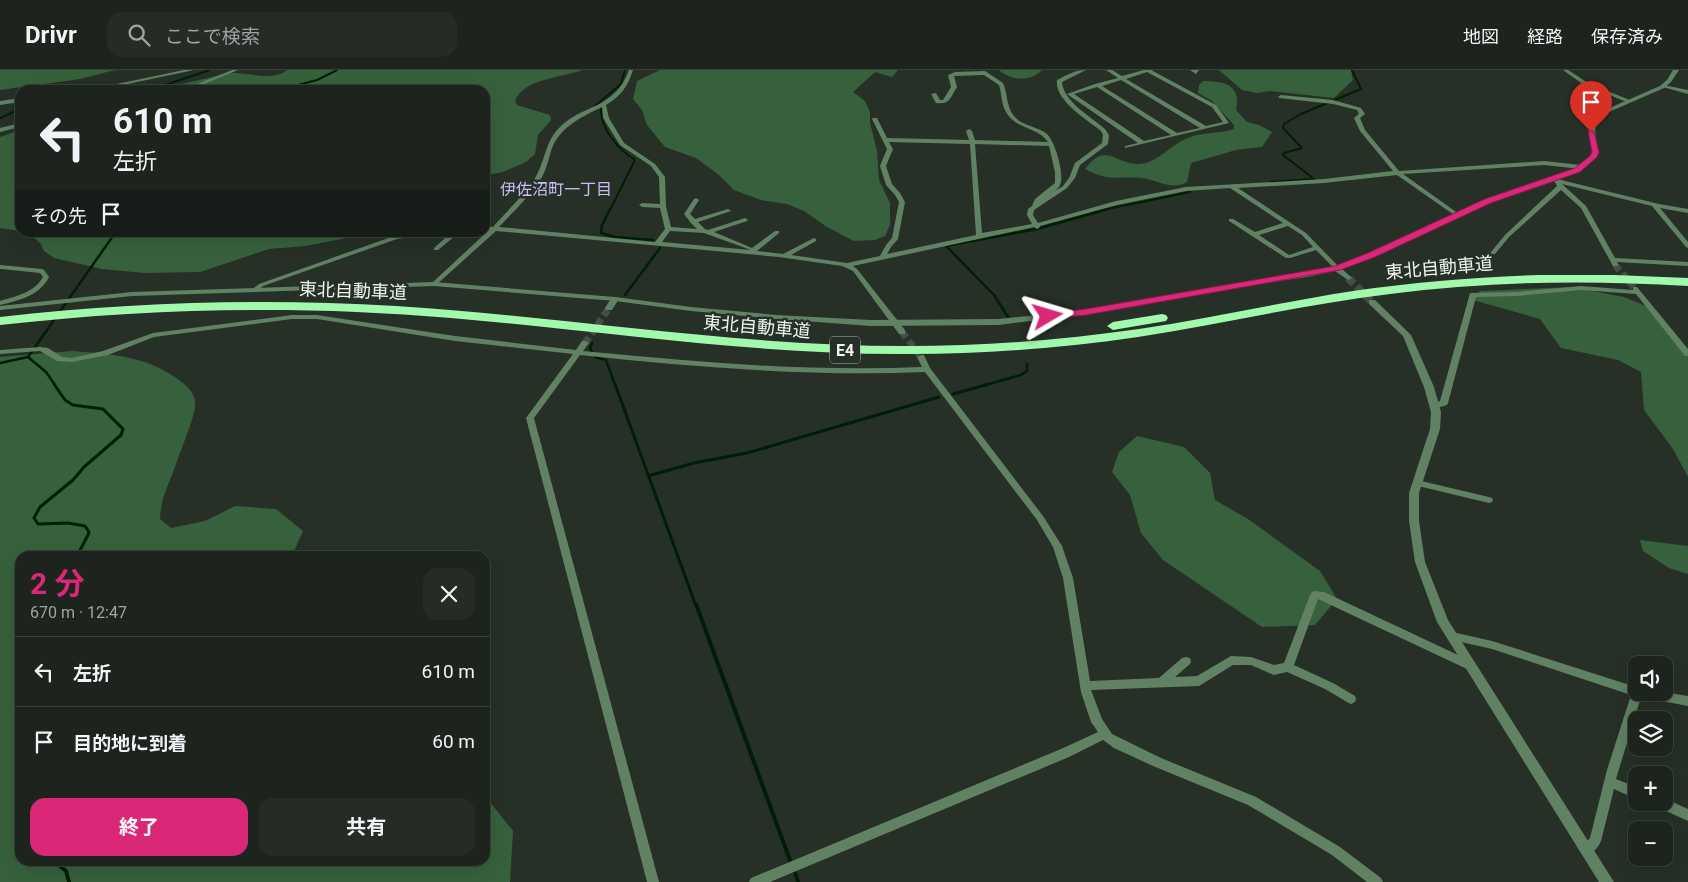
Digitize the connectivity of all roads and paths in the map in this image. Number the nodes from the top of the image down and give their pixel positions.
1 (192, 70) edge
2 (236, 70) edge
3 (631, 70) edge
4 (1084, 70) edge
5 (1108, 70) edge
6 (1148, 70) edge
7 (1192, 70) edge
8 (1197, 70) edge
9 (1565, 70) edge
10 (1676, 70) edge
11 (1571, 72) edge
12 (1123, 78) junction
13 (116, 85) edge
14 (198, 85) edge
15 (1097, 86) junction
16 (1666, 86) junction
17 (1688, 92) edge
18 (934, 94) dead end
19 (1281, 98) dead end
20 (15, 101) edge
21 (1629, 102) junction
22 (0, 103) edge
23 (604, 105) junction
24 (875, 119) dead end
25 (15, 126) edge
26 (1205, 128) junction
27 (0, 130) edge
28 (969, 131) dead end
29 (1176, 135) junction
30 (887, 140) junction
31 (972, 142) junction
32 (1143, 142) junction
33 (1051, 144) junction
34 (1134, 153) dead end
35 (1582, 168) junction
36 (1397, 172) junction
37 (1554, 180) junction
38 (1231, 186) junction
39 (1561, 186) junction
40 (696, 200) dead end
41 (642, 205) dead end
42 (1034, 205) junction
43 (1653, 205) junction
44 (663, 206) junction
45 (728, 211) dead end
46 (1688, 211) edge
47 (1457, 215) junction
48 (745, 220) dead end
49 (1231, 220) dead end
50 (694, 222) junction
51 (1288, 224) junction
52 (1037, 226) junction
53 (490, 228) edge
54 (495, 228) junction
55 (668, 229) junction
56 (705, 231) junction
57 (777, 232) dead end
58 (490, 233) edge
59 (1253, 235) junction
60 (980, 236) junction
61 (390, 237) edge
62 (451, 237) edge
63 (485, 237) edge
64 (814, 240) dead end
65 (657, 244) junction
66 (1688, 246) edge
67 (1316, 248) junction
68 (436, 249) dead end
69 (755, 251) junction
70 (1493, 253) dead end
71 (783, 256) junction
72 (883, 256) junction
73 (1688, 264) edge
74 (848, 265) junction
75 (2, 267) dead end
76 (1336, 268) junction
77 (1688, 274) edge
78 (1348, 278) tunnel mouth
79 (1688, 282) edge
80 (434, 284) junction
81 (254, 290) junction
82 (616, 299) junction
83 (1372, 302) tunnel mouth
84 (0, 303) edge
85 (0, 308) edge
86 (610, 308) tunnel mouth
87 (0, 313) edge
88 (0, 321) edge
89 (895, 324) junction
90 (902, 332) tunnel mouth
91 (585, 343) tunnel mouth
92 (0, 352) edge
93 (578, 353) junction
94 (1688, 354) edge
95 (921, 357) tunnel mouth
96 (927, 369) junction
97 (1434, 406) junction
98 (1418, 483) junction
99 (1489, 500) dead end
100 (1452, 636) junction
101 (1186, 660) dead end
102 (1470, 666) junction
103 (1288, 667) junction
104 (1162, 682) junction
105 (1084, 686) junction
106 (1628, 689) edge
107 (1673, 698) edge
108 (1351, 699) dead end
109 (1635, 701) edge
110 (1688, 701) edge
111 (1105, 734) junction
112 (1610, 782) junction
113 (1628, 790) edge
114 (1673, 808) edge
115 (1688, 815) edge
116 (1586, 850) junction
117 (783, 871) joint
118 (654, 882) edge
119 (755, 882) edge
120 (1377, 882) edge
121 (1607, 882) edge

1 - 13 street
2 - 14 street
3 - 23 street
4 - 42 street
5 - 12 street
6 - 12 street
6 - 26 street
7 - 8 street
9 - 11 street
10 - 16 street
11 - 21 street
12 - 15 street
12 - 26 street
15 - 29 street
15 - 32 street
16 - 17 street
16 - 21 street
18 - 33 street
19 - 36 street
20 - 22 street
21 - 35 street
23 - 44 street
23 - 54 street
24 - 30 street
25 - 27 street
26 - 29 street
28 - 31 street
29 - 32 street
30 - 31 street
30 - 72 street
31 - 33 street
31 - 60 street
32 - 34 street
33 - 42 street
35 - 36 street
35 - 37 street
36 - 38 street
36 - 47 street
37 - 39 street
37 - 43 street
37 - 47 street
38 - 51 street
38 - 52 street
39 - 70 street
39 - 73 street
40 - 50 street
41 - 44 street
42 - 52 street
43 - 46 street
43 - 66 street
44 - 55 street
45 - 50 street
47 - 76 street
48 - 56 street
49 - 59 street
50 - 56 street
51 - 59 street
51 - 67 street
52 - 60 street
53 - 54 street
54 - 58 street
54 - 65 street
55 - 56 street
55 - 65 street
56 - 69 street
57 - 69 street
59 - 67 street
60 - 72 street
61 - 81 street
62 - 68 street
63 - 80 street
64 - 71 street
65 - 69 street
67 - 76 street
69 - 71 street
71 - 74 street
72 - 74 street
74 - 89 street
75 - 84 street
76 - 78 street
76 - 89 street
77 - 87 highway, 東北自動車道 / E4
79 - 88 highway, 東北自動車道 / E4
80 - 81 street
80 - 82 street
81 - 85 street
82 - 86 street
82 - 89 street
83 - 97 street
89 - 90 street
91 - 93 street
92 - 93 street
93 - 96 street
93 - 118 street
94 - 97 street
95 - 96 street
96 - 105 street
97 - 98 street
98 - 99 street
98 - 100 street
100 - 102 street
100 - 106 street
101 - 104 street
102 - 103 street
102 - 116 street
103 - 104 street
103 - 108 street
104 - 105 street
105 - 111 street
107 - 110 street
109 - 112 street
111 - 117 street
111 - 120 street
112 - 113 street
112 - 116 street
114 - 115 street
116 - 121 street
117 - 119 street

